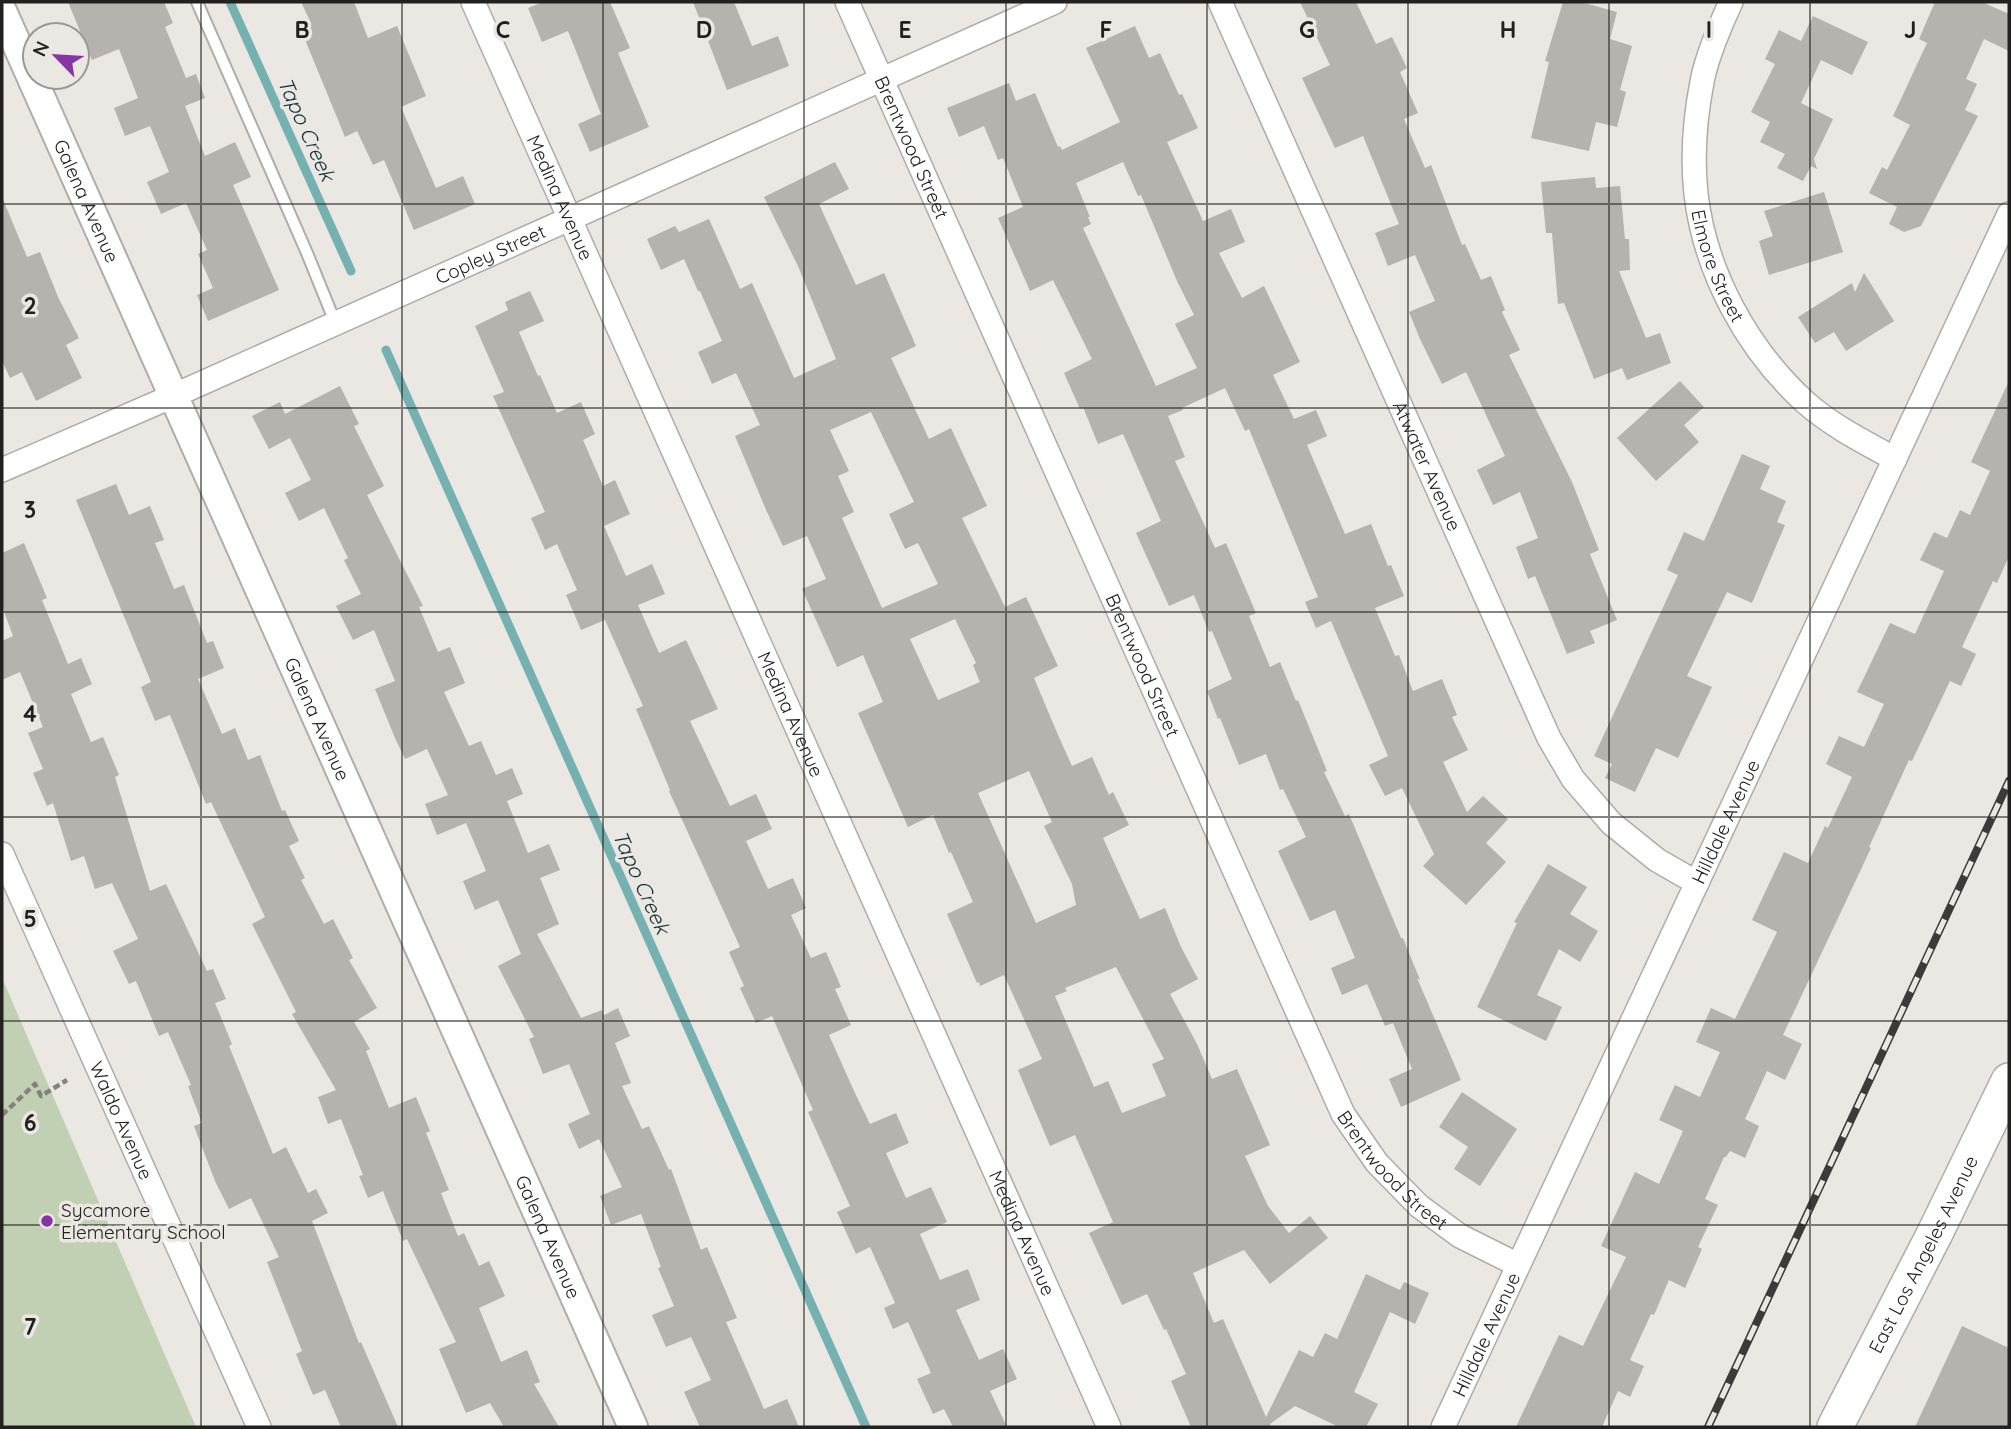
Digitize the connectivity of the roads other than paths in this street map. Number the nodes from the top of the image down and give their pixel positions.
1 (197, 2) edge
2 (472, 2) edge
3 (847, 2) edge
4 (1055, 2) edge
5 (1220, 2) edge
6 (1731, 2) edge
7 (2, 11) edge
8 (881, 79) junction
9 (2009, 214) edge
10 (569, 218) junction
11 (335, 323) junction
12 (173, 396) junction
13 (1895, 459) junction
14 (2, 470) edge
15 (2, 854) edge
16 (1697, 883) junction
17 (2009, 1081) edge
18 (1518, 1265) junction
19 (259, 1427) edge
20 (633, 1427) edge
21 (1109, 1427) edge
22 (1443, 1427) edge
23 (1835, 1427) edge

1 - 11 lane
2 - 10 street, Medina Avenue
3 - 8 street, Brentwood Street
4 - 8 street, Copley Street
5 - 16 street, Atwater Avenue
6 - 13 street, Elmore Street
7 - 12 street, Galena Avenue
8 - 10 street, Copley Street
8 - 18 street, Brentwood Street
9 - 13 street, Hilldale Avenue
10 - 11 street, Copley Street
10 - 21 street, Medina Avenue
11 - 12 street, Copley Street
12 - 14 street, Copley Street
12 - 20 street, Galena Avenue
13 - 16 street, Hilldale Avenue
15 - 19 street, Waldo Avenue
16 - 18 street, Hilldale Avenue
17 - 23 main road, East Los Angeles Avenue
18 - 22 street, Hilldale Avenue

